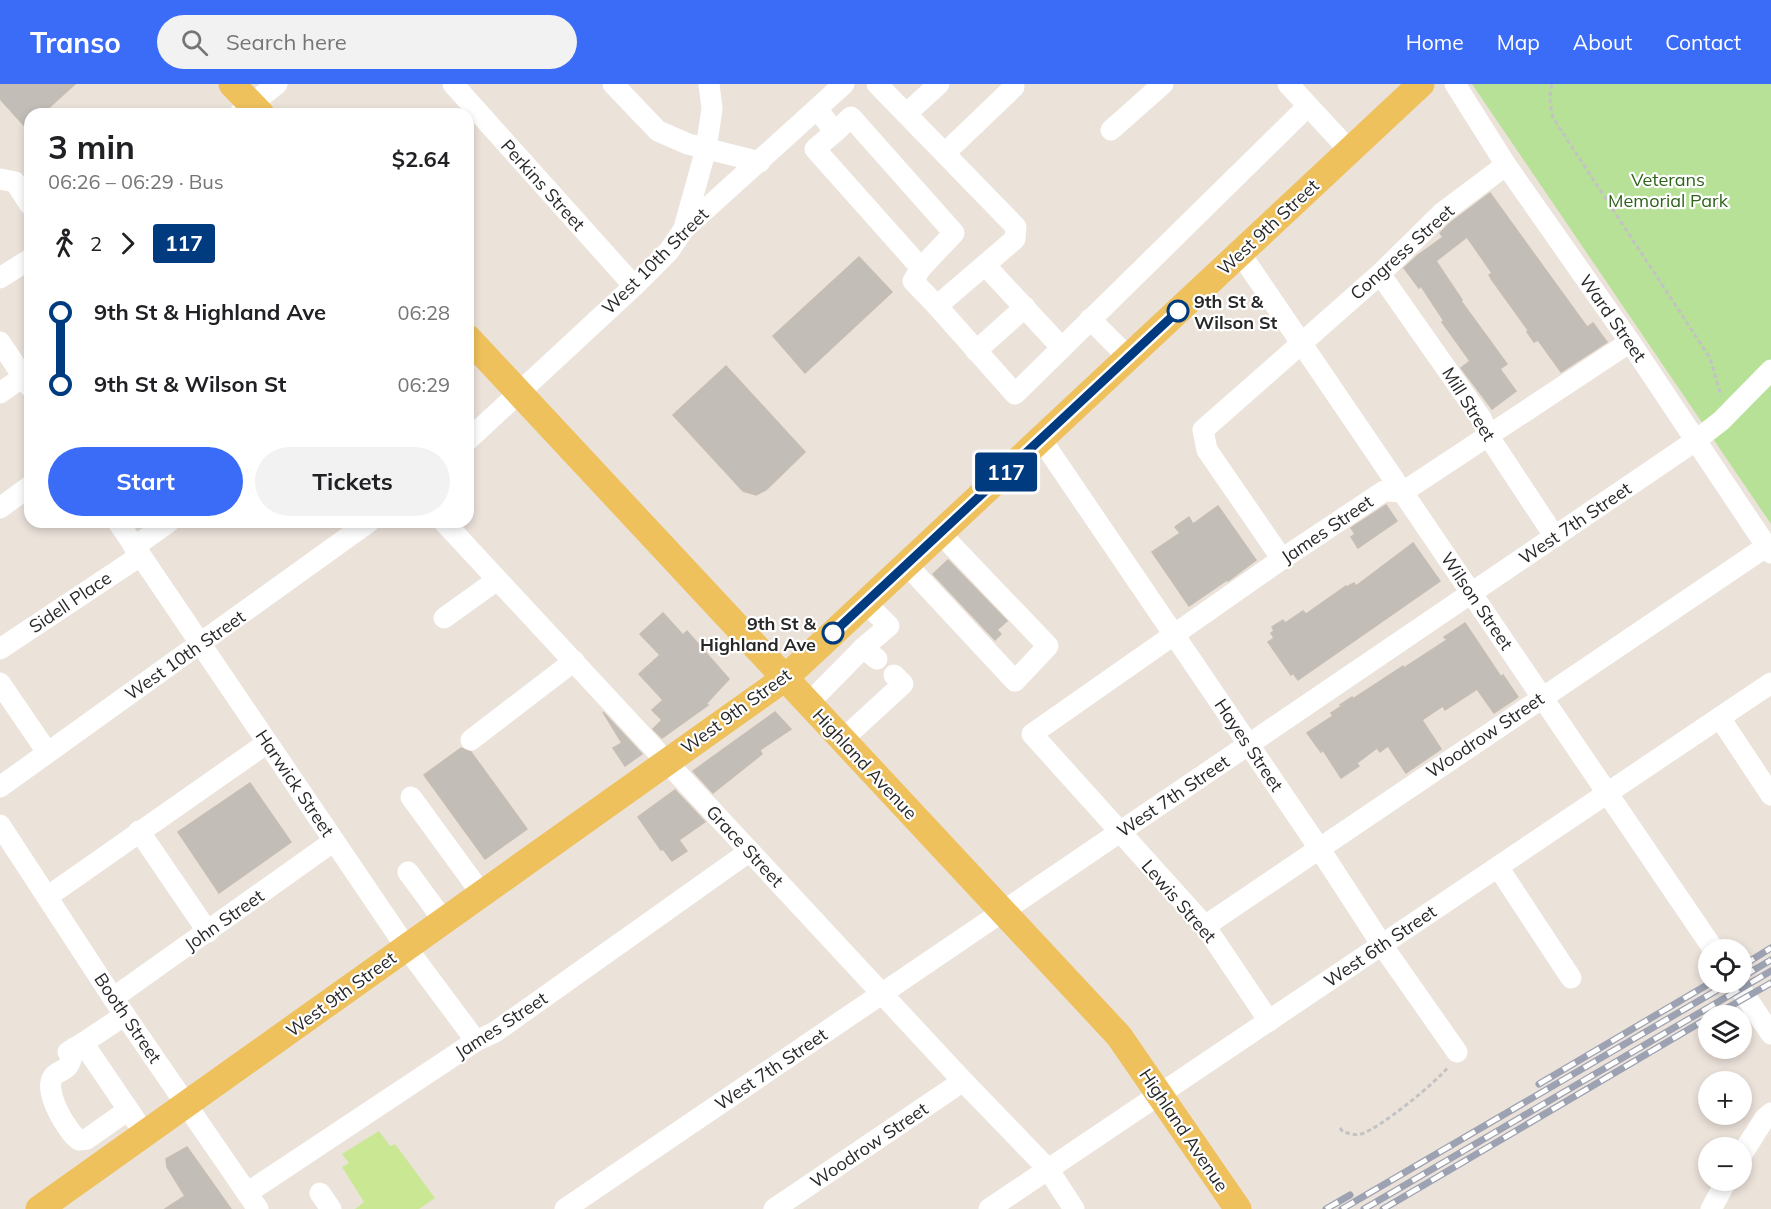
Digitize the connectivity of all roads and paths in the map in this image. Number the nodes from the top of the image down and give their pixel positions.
1 (232, 84) edge
2 (277, 84) edge
3 (453, 84) edge
4 (613, 84) edge
5 (710, 84) edge
6 (844, 84) edge
7 (877, 84) edge
8 (939, 84) edge
9 (1163, 84) edge
10 (1288, 84) edge
11 (1421, 84) edge
12 (1455, 84) edge
13 (1552, 84) edge
14 (1014, 87) dead end
15 (1308, 106) junction
16 (248, 108) edge
17 (253, 108) edge
18 (817, 109) junction
19 (906, 114) junction
20 (1111, 130) dead end
21 (835, 132) junction
22 (706, 149) junction
23 (1350, 151) junction
24 (945, 153) junction
25 (760, 162) junction
26 (1506, 165) junction
27 (0, 179) edge
28 (24, 196) edge
29 (684, 229) junction
30 (1240, 252) junction
31 (24, 263) edge
32 (985, 265) junction
33 (921, 268) junction
34 (1380, 274) junction
35 (0, 279) edge
36 (634, 286) junction
37 (937, 306) junction
38 (1025, 308) junction
39 (1090, 320) junction
40 (0, 342) edge
41 (1301, 342) junction
42 (1630, 342) junction
43 (474, 344) edge
44 (1062, 348) junction
45 (976, 351) junction
46 (1128, 357) junction
47 (1771, 370) edge
48 (24, 379) edge
49 (24, 383) edge
50 (0, 393) edge
51 (519, 393) junction
52 (1730, 412) junction
53 (474, 434) edge
54 (1489, 437) junction
55 (1041, 439) junction
56 (1695, 441) junction
57 (24, 490) edge
58 (1403, 492) junction
59 (0, 508) edge
60 (122, 528) edge
61 (162, 528) edge
62 (361, 528) edge
63 (449, 528) edge
64 (940, 533) junction
65 (1555, 537) junction
66 (1769, 549) edge
67 (137, 551) junction
68 (1282, 559) junction
69 (907, 565) junction
70 (497, 580) junction
71 (1472, 593) junction
72 (866, 603) junction
73 (444, 618) dead end
74 (833, 633) junction
75 (1173, 634) junction
76 (200, 644) junction
77 (0, 649) edge
78 (864, 655) junction
79 (574, 661) junction
80 (894, 675) dead end
81 (785, 678) junction
82 (0, 683) edge
83 (1771, 683) edge
84 (1542, 697) junction
85 (808, 704) junction
86 (1720, 718) junction
87 (1032, 734) joint
88 (471, 740) dead end
89 (842, 740) junction
90 (267, 743) junction
91 (1248, 745) junction
92 (46, 752) junction
93 (667, 762) junction
94 (0, 787) edge
95 (1608, 793) junction
96 (1771, 795) edge
97 (411, 797) dead end
98 (0, 825) edge
99 (139, 831) junction
100 (1119, 832) junction
101 (334, 841) junction
102 (1319, 848) junction
103 (750, 851) junction
104 (1498, 867) junction
105 (408, 872) dead end
106 (482, 893) junction
107 (47, 897) junction
108 (1002, 912) junction
109 (444, 921) junction
110 (1205, 926) junction
111 (207, 932) junction
112 (1707, 939) edge
113 (1382, 945) junction
114 (406, 947) junction
115 (1571, 978) dead end
116 (882, 993) junction
117 (1743, 993) edge
118 (113, 998) junction
119 (125, 1015) junction
120 (1269, 1021) junction
121 (1771, 1034) edge
122 (476, 1041) junction
123 (79, 1045) junction
124 (1457, 1052) joint
125 (48, 1064) dead end
126 (963, 1081) junction
127 (1160, 1095) junction
128 (186, 1104) junction
129 (128, 1110) junction
130 (1771, 1113) edge
131 (1340, 1128) dead end
132 (144, 1134) junction
133 (1752, 1138) edge
134 (1048, 1169) junction
135 (1721, 1191) edge
136 (253, 1201) edge
137 (576, 1206) edge
138 (39, 1209) edge
139 (774, 1209) edge
140 (989, 1209) edge
141 (1074, 1209) edge
142 (1238, 1209) edge
143 (1711, 1209) edge

1 - 16 main road
2 - 17 street
3 - 36 street, Perkins Street
4 - 22 street
5 - 22 street
6 - 18 street, West 10th Street
7 - 19 street
8 - 19 street
9 - 20 street
10 - 15 street
11 - 23 main road, West 9th Street
12 - 26 street, Ward Street
13 - 52 path
14 - 24 street
15 - 23 street
15 - 39 street
18 - 21 street
18 - 25 street, West 10th Street
19 - 24 street
21 - 33 street
21 - 33 street
22 - 25 street
22 - 29 street
23 - 30 main road, West 9th Street
24 - 32 street
25 - 29 street, West 10th Street
26 - 34 street, Congress Street
26 - 42 street, Ward Street
27 - 28 street
29 - 36 street, West 10th Street
30 - 41 street, Wilson Street
30 - 46 main road, West 9th Street
31 - 35 street
32 - 37 street
32 - 38 street
33 - 37 street
34 - 41 street, Congress Street
34 - 54 street, Mill Street
36 - 51 street, West 10th Street
37 - 45 street
38 - 44 street
38 - 45 street
39 - 44 street
39 - 46 street
40 - 48 street
41 - 58 street, Wilson Street
41 - 68 street, Congress Street
42 - 54 street, James Street
42 - 56 street, Ward Street
43 - 51 main road, Highland Avenue
44 - 45 street
46 - 55 main road, West 9th Street
47 - 52 street, West 7th Street
49 - 50 street
51 - 53 street, West 10th Street
51 - 81 main road, Highland Avenue
52 - 56 street, West 7th Street
54 - 58 street, James Street
54 - 65 street, Mill Street
55 - 64 main road, West 9th Street
55 - 75 street, Hayes Street
56 - 65 street, West 7th Street
56 - 66 street, Ward Street
57 - 59 street
58 - 68 street, James Street
58 - 71 street, Wilson Street
60 - 67 street, Harwick Street
61 - 67 street, Sidell Place
62 - 76 street, West 10th Street
63 - 70 street, Grace Street
64 - 69 main road, West 9th Street
64 - 69 street
65 - 71 street, West 7th Street
66 - 84 street, Woodrow Street
67 - 76 street, Harwick Street
67 - 77 street, Sidell Place
68 - 75 street, James Street
69 - 72 main road, West 9th Street
70 - 73 street
70 - 79 street, Grace Street
71 - 84 street, Wilson Street
71 - 91 street, West 7th Street
72 - 74 main road, West 9th Street
72 - 78 street
74 - 78 street
74 - 81 main road, West 9th Street
75 - 87 street, James Street
75 - 91 street, Hayes Street
76 - 90 street, Harwick Street
76 - 92 street, West 10th Street
78 - 85 street
79 - 88 street
79 - 93 street, Grace Street
80 - 89 street
81 - 85 main road, Highland Avenue
81 - 93 main road, West 9th Street
82 - 92 street
83 - 86 street, West 6th Street
84 - 95 street, Wilson Street
84 - 102 street, Woodrow Street
85 - 89 main road, Highland Avenue
86 - 95 street, West 6th Street
86 - 96 street
87 - 100 street, Lewis Street
89 - 108 main road, Highland Avenue
90 - 99 street
90 - 101 street, Harwick Street
91 - 100 street, West 7th Street
91 - 102 street, Hayes Street
92 - 94 street, West 10th Street
93 - 103 street, Grace Street
93 - 106 main road, West 9th Street
95 - 104 street, West 6th Street
95 - 112 street, Wilson Street
97 - 106 street
98 - 107 street, Booth Street
99 - 107 street
99 - 111 street
100 - 108 street, West 7th Street
100 - 110 street, Lewis Street
101 - 111 street, John Street
101 - 114 street, Harwick Street
102 - 110 street, Woodrow Street
102 - 113 street, Hayes Street
103 - 116 street, Grace Street
103 - 122 street, James Street
104 - 113 street, West 6th Street
104 - 115 street
105 - 109 street
106 - 109 main road, West 9th Street
107 - 118 street, Booth Street
108 - 116 street, West 7th Street
108 - 127 main road, Highland Avenue
109 - 114 main road, West 9th Street
110 - 120 street, Lewis Street
111 - 118 street, John Street
113 - 120 street, West 6th Street
113 - 124 street, Hayes Street
114 - 122 street, Harwick Street
114 - 128 main road, West 9th Street
116 - 126 street, Grace Street
116 - 137 street, West 7th Street
117 - 121 street
118 - 119 street, Booth Street
119 - 123 street
119 - 128 street, Booth Street
120 - 127 street, West 6th Street
122 - 136 street, James Street
123 - 125 street
123 - 129 street
123 - 129 street
124 - 131 path
126 - 134 street, Grace Street
126 - 139 street, Woodrow Street
127 - 134 street, West 6th Street
127 - 142 main road, Highland Avenue
128 - 132 main road, West 9th Street
128 - 136 street, Booth Street
129 - 132 street
130 - 133 street
132 - 138 main road, West 9th Street
134 - 140 street, West 6th Street
134 - 141 street, Grace Street
135 - 143 street

